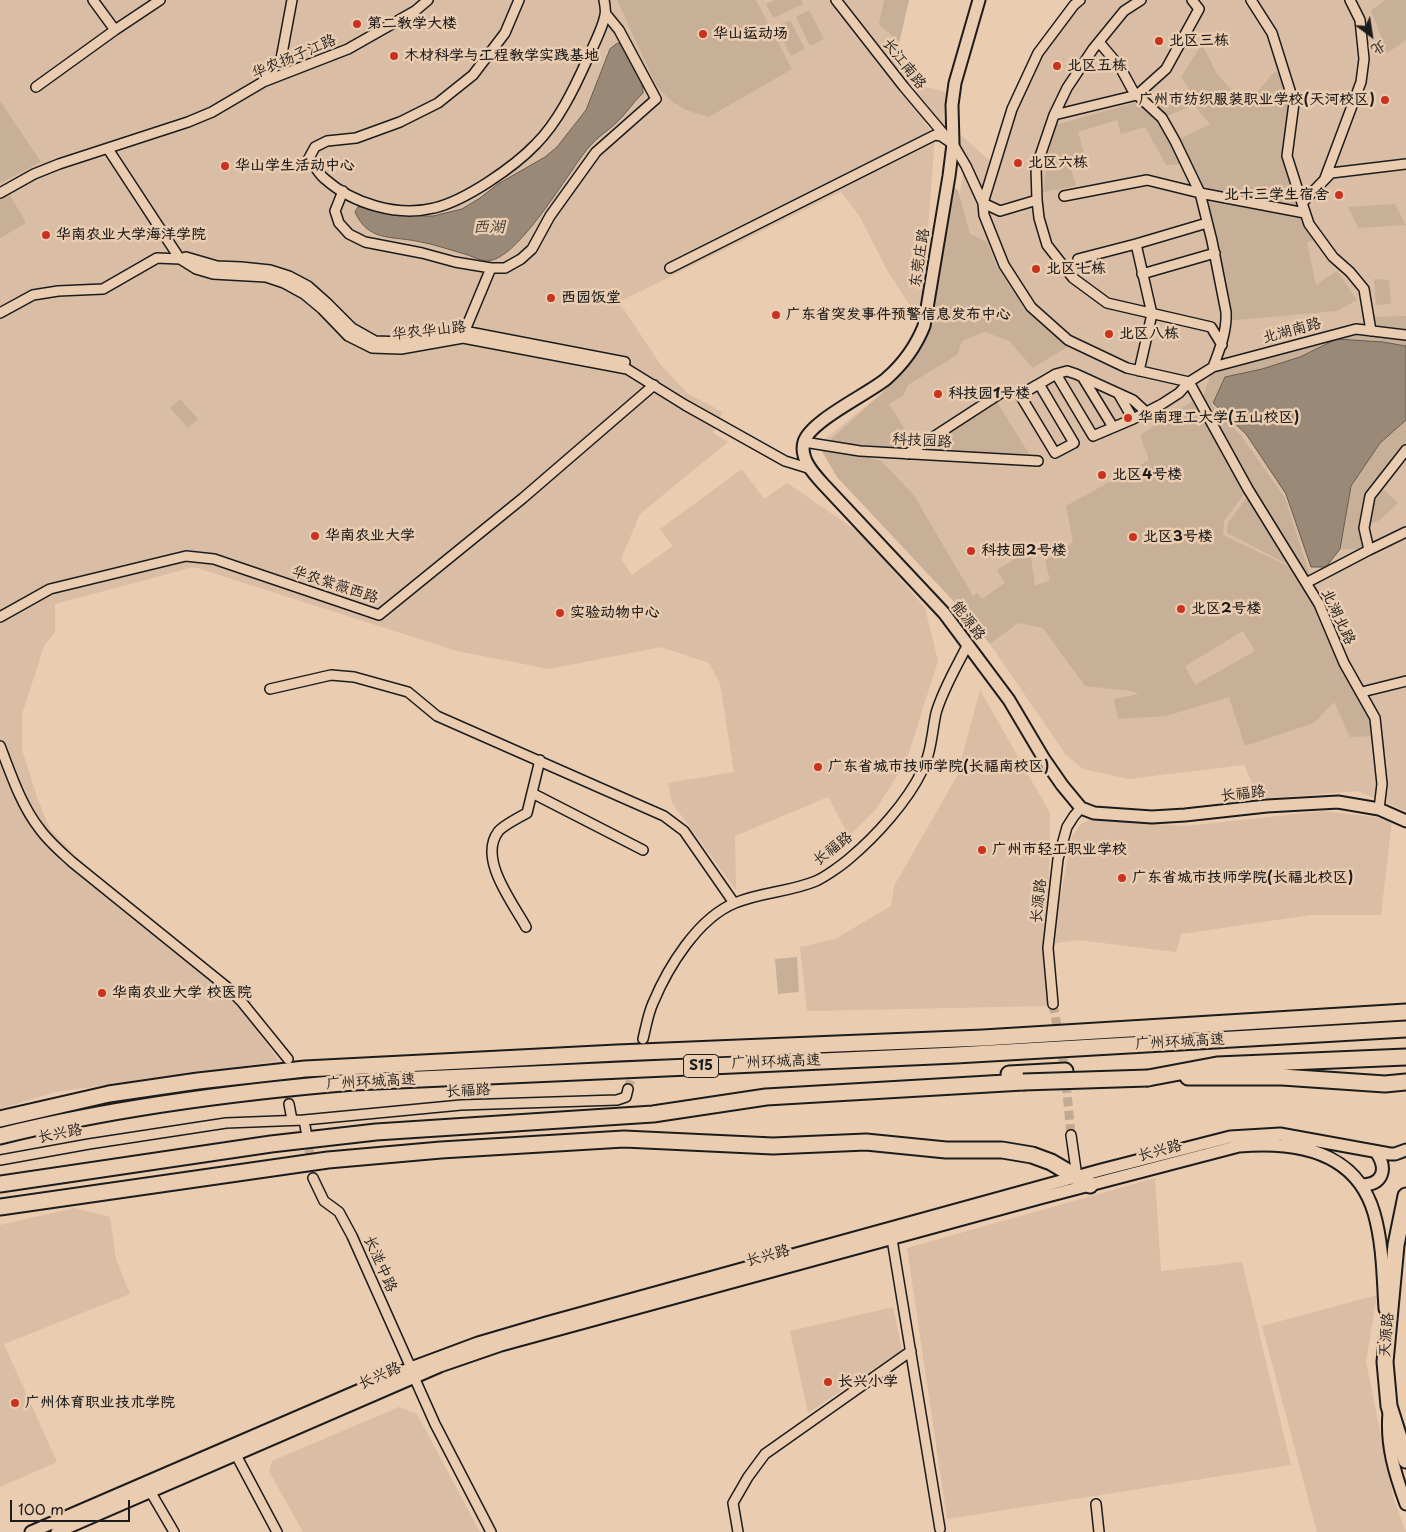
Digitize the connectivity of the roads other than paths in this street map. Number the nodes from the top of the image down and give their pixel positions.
1 (93, 0) edge
2 (160, 0) edge
3 (292, 0) edge
4 (428, 0) edge
5 (519, 0) edge
6 (604, 0) edge
7 (836, 0) edge
8 (979, 0) edge
9 (1080, 0) edge
10 (1141, 0) edge
11 (1192, 0) edge
12 (1251, 0) edge
13 (1350, 0) edge
14 (606, 14) junction
15 (115, 30) junction
16 (1099, 42) junction
17 (263, 82) junction
18 (36, 87) dead end
19 (1138, 95) junction
20 (1054, 115) junction
21 (953, 144) junction
22 (108, 149) junction
23 (1406, 164) edge
24 (1324, 179) junction
25 (343, 192) junction
26 (0, 193) edge
27 (1200, 194) junction
28 (1064, 196) dead end
29 (1036, 200) junction
30 (983, 203) junction
31 (1302, 203) junction
32 (1305, 212) junction
33 (1207, 223) junction
34 (1136, 244) junction
35 (1215, 253) junction
36 (180, 259) junction
37 (1078, 259) dead end
38 (491, 268) junction
39 (670, 268) dead end
40 (1142, 274) junction
41 (0, 313) edge
42 (1152, 314) junction
43 (1371, 331) junction
44 (463, 334) junction
45 (1406, 335) edge
46 (1222, 345) junction
47 (1213, 367) junction
48 (1140, 371) junction
49 (1056, 374) junction
50 (1083, 377) junction
51 (1190, 382) junction
52 (1039, 384) junction
53 (654, 386) junction
54 (1001, 393) dead end
55 (1118, 393) junction
56 (1146, 412) junction
57 (1133, 419) junction
58 (1113, 427) junction
59 (804, 442) junction
60 (1406, 450) edge
61 (907, 454) junction
62 (1038, 461) dead end
63 (811, 469) junction
64 (1406, 532) edge
65 (1370, 550) junction
66 (1306, 583) junction
67 (0, 618) edge
68 (968, 644) junction
69 (1406, 681) edge
70 (270, 689) dead end
71 (1362, 692) junction
72 (0, 746) edge
73 (540, 760) junction
74 (532, 793) junction
75 (1082, 808) junction
76 (1378, 809) junction
77 (1406, 821) edge
78 (643, 850) dead end
79 (734, 903) junction
80 (526, 927) dead end
81 (1053, 1004) tunnel mouth
82 (1406, 1012) edge
83 (1406, 1029) edge
84 (643, 1039) tunnel mouth
85 (1406, 1057) edge
86 (288, 1059) tunnel mouth
87 (1065, 1071) dead end
88 (1148, 1078) junction
89 (1406, 1082) edge
90 (628, 1089) tunnel mouth
91 (817, 1095) junction
92 (288, 1104) tunnel mouth
93 (0, 1118) edge
94 (292, 1120) junction
95 (304, 1120) junction
96 (306, 1130) tunnel mouth
97 (1071, 1135) tunnel mouth
98 (0, 1136) edge
99 (1406, 1150) edge
100 (1376, 1152) junction
101 (0, 1160) edge
102 (1076, 1177) junction
103 (313, 1178) tunnel mouth
104 (0, 1184) edge
105 (1090, 1185) junction
106 (1361, 1185) junction
107 (1405, 1201) edge
108 (0, 1207) edge
109 (891, 1233) junction
110 (1387, 1327) junction
111 (911, 1351) junction
112 (412, 1372) junction
113 (1389, 1406) junction
114 (230, 1450) junction
115 (1406, 1460) edge
116 (150, 1491) junction
117 (1096, 1504) dead end
118 (1406, 1504) edge
119 (940, 1529) dead end
120 (31, 1532) edge
121 (57, 1532) edge
122 (174, 1532) edge
123 (277, 1532) edge
124 (491, 1532) edge
125 (738, 1532) edge
126 (1098, 1532) edge

1 - 15 street
2 - 15 street
3 - 17 street
4 - 17 street, 华农扬子江路
5 - 25 street
6 - 14 street
7 - 21 street, 长江南路
8 - 21 street, 东莞庄路
9 - 30 street
10 - 16 street
11 - 19 street
12 - 31 street
13 - 24 street
14 - 25 street
14 - 38 street
15 - 18 street
16 - 19 street
16 - 20 street
17 - 22 street, 华农扬子江路
19 - 20 street
19 - 27 street
20 - 29 street
21 - 30 street, 长江南路
21 - 39 street
21 - 59 street, 东莞庄路
22 - 26 street, 华农扬子江路
22 - 36 street
23 - 24 street
24 - 31 street
25 - 38 street
27 - 28 street
27 - 32 street
27 - 33 street
29 - 30 street
29 - 42 street
30 - 48 street, 长江南路
31 - 32 street
32 - 43 street
33 - 34 street
33 - 35 street
34 - 37 street
34 - 40 street
35 - 40 street
35 - 46 street
36 - 41 street, 华农华山路
36 - 44 street, 华农华山路
38 - 44 street
40 - 42 street
42 - 46 street
42 - 48 street
43 - 45 street, 北湖南路
43 - 47 street, 北湖南路
44 - 53 street, 华农华山路
46 - 47 street
47 - 51 street, 北湖南路
48 - 51 street, 长江南路
49 - 50 street
49 - 52 street
49 - 58 street, 北湖南路
50 - 55 street
50 - 58 street
51 - 56 street, 北湖南路
51 - 66 street
52 - 52 street
53 - 63 street, 华农华山路
53 - 67 street, 华农紫薇西路
54 - 61 street
55 - 56 street
55 - 57 street
56 - 57 street, 北湖南路
57 - 58 street, 北湖南路
59 - 61 street, 科技园路
59 - 63 street
60 - 65 street
61 - 62 street, 科技园路
63 - 68 street, 能源路
64 - 65 street, 北湖北路
65 - 66 street, 北湖北路
66 - 71 street, 北湖北路
68 - 75 street, 能源路
68 - 79 street, 长福路
69 - 71 street
70 - 73 street
71 - 76 street, 北湖北路
72 - 86 street
73 - 74 street
73 - 79 street
74 - 78 street
74 - 80 street
75 - 76 street, 长福路
75 - 81 street, 长源路
76 - 77 street, 长福路
79 - 84 street, 长福路
82 - 93 highway, 广州环城高速 / S15
83 - 98 highway, 广州环城高速 / S15
85 - 88 highway
87 - 91 highway
88 - 89 highway
88 - 91 highway, bridge
90 - 95 street, 长福路
91 - 104 highway
92 - 94 street
94 - 95 street, 长兴路
94 - 101 street, 长兴路
95 - 96 street
97 - 102 street
99 - 100 street, 长兴路
100 - 102 street, 长兴路
100 - 106 street
102 - 105 highway
102 - 108 highway
102 - 109 street, 长兴路
103 - 112 street, 长湴中路
105 - 106 street, 长兴路
105 - 109 street, 长兴路
106 - 110 street, 长兴路
107 - 110 highway, 天源路
109 - 111 street
109 - 112 street, 长兴路
110 - 113 highway, 天源路
111 - 119 street
111 - 125 street
112 - 114 street, 长兴路
112 - 124 street, 长湴中路
113 - 115 highway, 天源路
113 - 118 street
114 - 116 street, 长兴路
114 - 120 street, 长兴路
114 - 123 street
116 - 121 street, 长兴路
116 - 122 street
117 - 126 street

